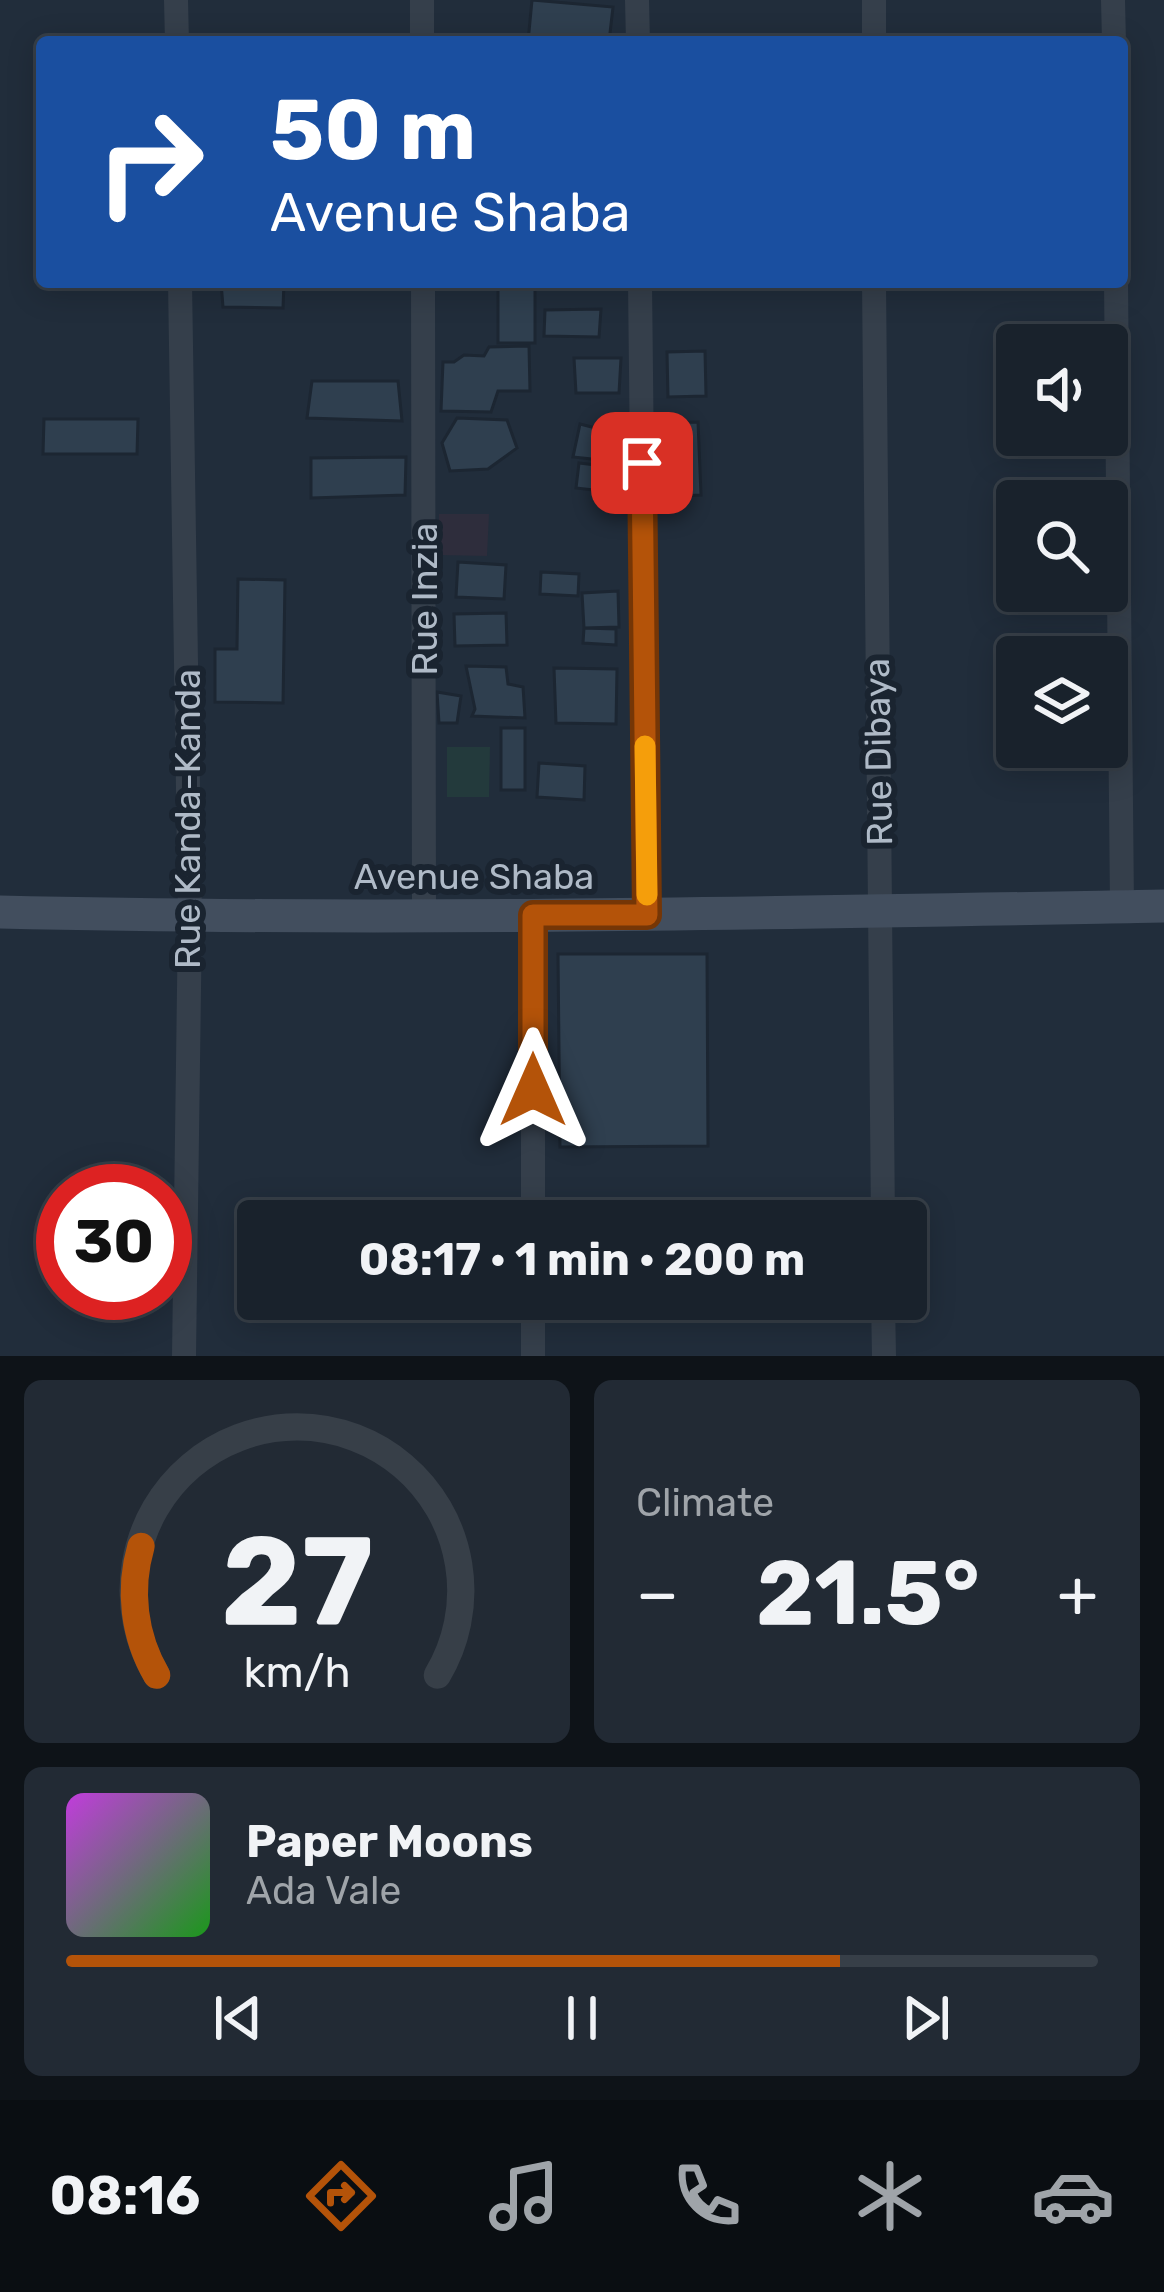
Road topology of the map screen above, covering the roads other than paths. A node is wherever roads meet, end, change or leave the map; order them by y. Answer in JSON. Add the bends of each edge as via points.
{"nodes":[{"id":1,"x":176,"y":0,"type":"edge"},
{"id":2,"x":422,"y":0,"type":"edge"},
{"id":3,"x":637,"y":0,"type":"edge"},
{"id":4,"x":874,"y":0,"type":"edge"},
{"id":5,"x":1114,"y":0,"type":"edge"},
{"id":6,"x":177,"y":36,"type":"edge"},
{"id":7,"x":422,"y":36,"type":"edge"},
{"id":8,"x":638,"y":36,"type":"edge"},
{"id":9,"x":874,"y":36,"type":"edge"},
{"id":10,"x":1114,"y":36,"type":"edge"},
{"id":11,"x":180,"y":288,"type":"edge"},
{"id":12,"x":423,"y":288,"type":"edge"},
{"id":13,"x":640,"y":288,"type":"edge"},
{"id":14,"x":874,"y":288,"type":"edge"},
{"id":15,"x":1116,"y":288,"type":"edge"},
{"id":16,"x":1164,"y":906,"type":"edge"},
{"id":17,"x":1122,"y":907,"type":"junction"},
{"id":18,"x":0,"y":912,"type":"edge"},
{"id":19,"x":880,"y":912,"type":"junction"},
{"id":20,"x":424,"y":915,"type":"junction"},
{"id":21,"x":533,"y":915,"type":"junction"},
{"id":22,"x":647,"y":915,"type":"junction"},
{"id":23,"x":190,"y":916,"type":"junction"},
{"id":24,"x":533,"y":1200,"type":"edge"},
{"id":25,"x":883,"y":1200,"type":"edge"},
{"id":26,"x":533,"y":1320,"type":"edge"},
{"id":27,"x":883,"y":1320,"type":"edge"},
{"id":28,"x":184,"y":1356,"type":"edge"},
{"id":29,"x":533,"y":1356,"type":"edge"},
{"id":30,"x":884,"y":1356,"type":"edge"}],
"edges":[{"from":1,"to":6,"type":"street"},
{"from":2,"to":7,"type":"street"},
{"from":3,"to":8,"type":"street"},
{"from":4,"to":9,"type":"street"},
{"from":5,"to":10,"type":"street"},
{"from":11,"to":23,"type":"street","name":"Rue Kanda-Kanda"},
{"from":12,"to":20,"type":"street","name":"Rue Inzia"},
{"from":13,"to":22,"type":"street"},
{"from":14,"to":19,"type":"street","name":"Rue Dibaya"},
{"from":15,"to":17,"type":"street"},
{"from":16,"to":17,"type":"street","name":"Avenue Shaba"},
{"from":17,"to":19,"type":"street","name":"Avenue Shaba"},
{"from":18,"to":23,"type":"street","name":"Avenue Shaba"},
{"from":19,"to":22,"type":"street","name":"Avenue Shaba"},
{"from":19,"to":25,"type":"street","name":"Rue Dibaya"},
{"from":20,"to":21,"type":"street","name":"Avenue Shaba"},
{"from":20,"to":23,"type":"street","name":"Avenue Shaba"},
{"from":21,"to":22,"type":"street","name":"Avenue Shaba"},
{"from":21,"to":24,"type":"street"},
{"from":23,"to":28,"type":"street","name":"Rue Kanda-Kanda"},
{"from":26,"to":29,"type":"street"},
{"from":27,"to":30,"type":"street"}]}
